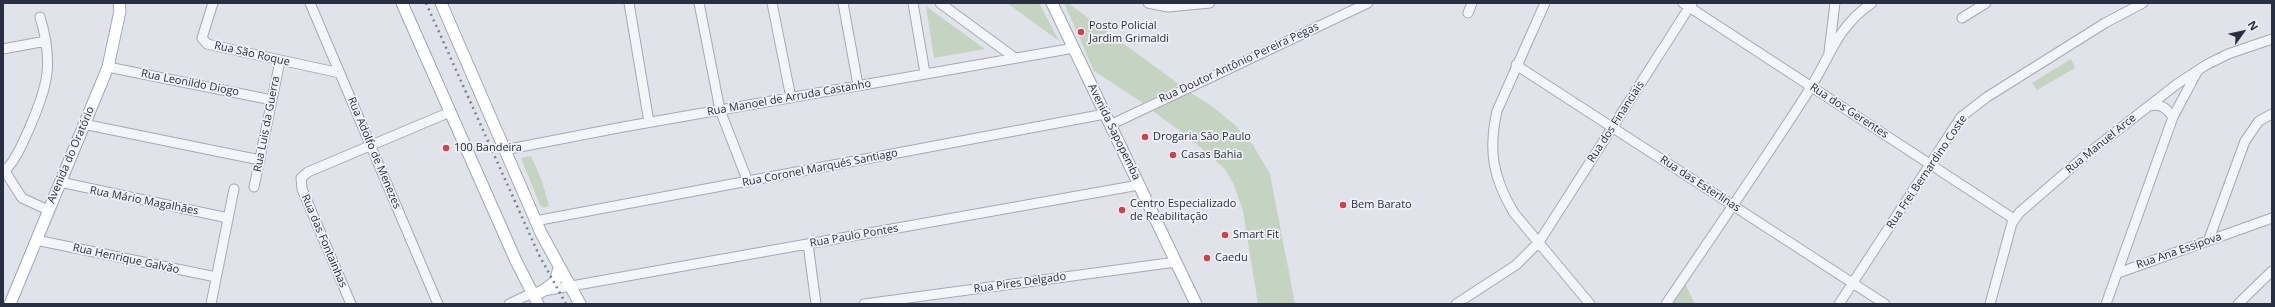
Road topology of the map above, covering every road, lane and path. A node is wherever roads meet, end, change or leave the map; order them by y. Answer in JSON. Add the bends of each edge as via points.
{"nodes":[{"id":1,"x":120,"y":3,"type":"edge"},
{"id":2,"x":213,"y":3,"type":"edge"},
{"id":3,"x":310,"y":3,"type":"edge"},
{"id":4,"x":402,"y":3,"type":"edge"},
{"id":5,"x":441,"y":3,"type":"edge"},
{"id":6,"x":629,"y":3,"type":"edge"},
{"id":7,"x":699,"y":3,"type":"edge"},
{"id":8,"x":772,"y":3,"type":"edge"},
{"id":9,"x":843,"y":3,"type":"edge"},
{"id":10,"x":914,"y":3,"type":"edge"},
{"id":11,"x":940,"y":3,"type":"edge"},
{"id":12,"x":1052,"y":3,"type":"edge"},
{"id":13,"x":1148,"y":3,"type":"edge"},
{"id":14,"x":1207,"y":3,"type":"edge"},
{"id":15,"x":1368,"y":3,"type":"edge"},
{"id":16,"x":1472,"y":3,"type":"edge"},
{"id":17,"x":1545,"y":3,"type":"edge"},
{"id":18,"x":1835,"y":3,"type":"edge"},
{"id":19,"x":1872,"y":3,"type":"edge"},
{"id":20,"x":1986,"y":3,"type":"edge"},
{"id":21,"x":2122,"y":3,"type":"edge"},
{"id":22,"x":2143,"y":3,"type":"edge"},
{"id":23,"x":1688,"y":4,"type":"edge"},
{"id":24,"x":1468,"y":13,"type":"dead end"},
{"id":25,"x":2117,"y":16,"type":"junction"},
{"id":26,"x":40,"y":17,"type":"dead end"},
{"id":27,"x":1962,"y":18,"type":"dead end"},
{"id":28,"x":2272,"y":40,"type":"edge"},
{"id":29,"x":46,"y":41,"type":"junction"},
{"id":30,"x":1074,"y":48,"type":"junction"},
{"id":31,"x":3,"y":49,"type":"edge"},
{"id":32,"x":1828,"y":57,"type":"junction"},
{"id":33,"x":1015,"y":58,"type":"junction"},
{"id":34,"x":280,"y":61,"type":"junction"},
{"id":35,"x":1516,"y":65,"type":"junction"},
{"id":36,"x":108,"y":67,"type":"junction"},
{"id":37,"x":2198,"y":70,"type":"junction"},
{"id":38,"x":340,"y":73,"type":"junction"},
{"id":39,"x":925,"y":73,"type":"junction"},
{"id":40,"x":858,"y":85,"type":"junction"},
{"id":41,"x":1812,"y":86,"type":"junction"},
{"id":42,"x":790,"y":98,"type":"junction"},
{"id":43,"x":272,"y":100,"type":"junction"},
{"id":44,"x":2149,"y":106,"type":"junction"},
{"id":45,"x":720,"y":110,"type":"junction"},
{"id":46,"x":450,"y":112,"type":"junction"},
{"id":47,"x":2272,"y":114,"type":"edge"},
{"id":48,"x":2173,"y":117,"type":"junction"},
{"id":49,"x":1108,"y":120,"type":"junction"},
{"id":50,"x":649,"y":122,"type":"junction"},
{"id":51,"x":83,"y":124,"type":"junction"},
{"id":52,"x":1612,"y":127,"type":"junction"},
{"id":53,"x":371,"y":145,"type":"junction"},
{"id":54,"x":504,"y":150,"type":"junction"},
{"id":55,"x":260,"y":160,"type":"junction"},
{"id":56,"x":1930,"y":164,"type":"junction"},
{"id":57,"x":4,"y":170,"type":"edge"},
{"id":58,"x":60,"y":182,"type":"junction"},
{"id":59,"x":748,"y":182,"type":"junction"},
{"id":60,"x":1139,"y":185,"type":"junction"},
{"id":61,"x":254,"y":187,"type":"dead end"},
{"id":62,"x":234,"y":189,"type":"dead end"},
{"id":63,"x":1733,"y":206,"type":"junction"},
{"id":64,"x":48,"y":210,"type":"junction"},
{"id":65,"x":228,"y":218,"type":"junction"},
{"id":66,"x":2272,"y":218,"type":"edge"},
{"id":67,"x":2014,"y":219,"type":"junction"},
{"id":68,"x":535,"y":221,"type":"junction"},
{"id":69,"x":2209,"y":239,"type":"junction"},
{"id":70,"x":36,"y":240,"type":"junction"},
{"id":71,"x":1540,"y":242,"type":"junction"},
{"id":72,"x":808,"y":244,"type":"junction"},
{"id":73,"x":1176,"y":262,"type":"junction"},
{"id":74,"x":559,"y":268,"type":"junction"},
{"id":75,"x":2272,"y":271,"type":"edge"},
{"id":76,"x":2118,"y":273,"type":"junction"},
{"id":77,"x":216,"y":277,"type":"junction"},
{"id":78,"x":1852,"y":283,"type":"junction"},
{"id":79,"x":569,"y":287,"type":"junction"},
{"id":80,"x":537,"y":292,"type":"junction"},
{"id":81,"x":2242,"y":303,"type":"edge"},
{"id":82,"x":10,"y":304,"type":"edge"},
{"id":83,"x":211,"y":304,"type":"edge"},
{"id":84,"x":350,"y":304,"type":"edge"},
{"id":85,"x":438,"y":304,"type":"edge"},
{"id":86,"x":509,"y":304,"type":"edge"},
{"id":87,"x":538,"y":304,"type":"edge"},
{"id":88,"x":580,"y":304,"type":"edge"},
{"id":89,"x":816,"y":304,"type":"edge"},
{"id":90,"x":864,"y":304,"type":"edge"},
{"id":91,"x":1196,"y":304,"type":"edge"},
{"id":92,"x":1456,"y":304,"type":"edge"},
{"id":93,"x":1589,"y":304,"type":"edge"},
{"id":94,"x":1666,"y":304,"type":"edge"},
{"id":95,"x":1839,"y":304,"type":"edge"},
{"id":96,"x":1885,"y":304,"type":"edge"},
{"id":97,"x":1990,"y":304,"type":"edge"},
{"id":98,"x":2106,"y":304,"type":"edge"}],
"edges":[{"from":1,"to":36,"type":"main road","name":"Avenida do Oratório"},
{"from":2,"to":34,"type":"street","name":"Rua São Roque","via":[[202,38],[204,43]]},
{"from":3,"to":38,"type":"street","name":"Rua Adolfo de Menezes"},
{"from":4,"to":46,"type":"main road"},
{"from":5,"to":54,"type":"main road"},
{"from":6,"to":50,"type":"street"},
{"from":7,"to":45,"type":"street"},
{"from":8,"to":42,"type":"street"},
{"from":9,"to":40,"type":"street"},
{"from":10,"to":39,"type":"street"},
{"from":11,"to":33,"type":"street"},
{"from":12,"to":30,"type":"main road","name":"Avenida Sapopemba"},
{"from":13,"to":14,"type":"street","via":[[1168,8]]},
{"from":15,"to":49,"type":"street","name":"Rua Doutor Antônio Pereira Pegas"},
{"from":16,"to":24,"type":"street"},
{"from":17,"to":35,"type":"street"},
{"from":18,"to":32,"type":"street"},
{"from":19,"to":32,"type":"street","via":[[1846,25]]},
{"from":20,"to":27,"type":"street"},
{"from":21,"to":25,"type":"street"},
{"from":22,"to":25,"type":"street","name":"Rua Frei Bernardino Coste"},
{"from":23,"to":41,"type":"street","name":"Rua dos Gerentes"},
{"from":23,"to":52,"type":"street","name":"Rua dos Financiais"},
{"from":25,"to":56,"type":"street","name":"Rua Frei Bernardino Coste","via":[[1970,109],[1961,117]]},
{"from":26,"to":29,"type":"street"},
{"from":28,"to":37,"type":"street","name":"Rua Manuel Arce","via":[[2228,54]]},
{"from":29,"to":31,"type":"street"},
{"from":29,"to":57,"type":"street","via":[[47,81],[18,154]]},
{"from":30,"to":33,"type":"street","name":"Rua Manoel de Arruda Castanho"},
{"from":30,"to":49,"type":"main road","name":"Avenida Sapopemba"},
{"from":32,"to":41,"type":"street"},
{"from":33,"to":39,"type":"street","name":"Rua Manoel de Arruda Castanho"},
{"from":34,"to":38,"type":"street","name":"Rua São Roque"},
{"from":34,"to":43,"type":"street","name":"Rua Luis da Guerra"},
{"from":35,"to":52,"type":"street","name":"Rua das Esterlinas"},
{"from":35,"to":71,"type":"street","via":[[1497,111],[1493,129],[1495,172],[1514,213]]},
{"from":36,"to":43,"type":"street","name":"Rua Leonildo Diogo"},
{"from":36,"to":51,"type":"main road","name":"Avenida do Oratório"},
{"from":37,"to":44,"type":"street","name":"Rua Manuel Arce"},
{"from":37,"to":48,"type":"street"},
{"from":38,"to":53,"type":"street","name":"Rua Adolfo de Menezes"},
{"from":39,"to":40,"type":"street","name":"Rua Manoel de Arruda Castanho"},
{"from":40,"to":42,"type":"street","name":"Rua Manoel de Arruda Castanho"},
{"from":41,"to":56,"type":"street","name":"Rua dos Gerentes"},
{"from":41,"to":63,"type":"street"},
{"from":42,"to":45,"type":"street","name":"Rua Manoel de Arruda Castanho"},
{"from":43,"to":55,"type":"street","name":"Rua Luis da Guerra"},
{"from":44,"to":48,"type":"street","via":[[2155,104],[2164,107]]},
{"from":44,"to":67,"type":"street","name":"Rua Manuel Arce","via":[[2044,190]]},
{"from":45,"to":50,"type":"street","name":"Rua Manoel de Arruda Castanho"},
{"from":45,"to":59,"type":"street"},
{"from":46,"to":53,"type":"street"},
{"from":46,"to":80,"type":"main road","via":[[516,261]]},
{"from":47,"to":69,"type":"street","via":[[2259,121],[2245,141]]},
{"from":48,"to":76,"type":"street"},
{"from":49,"to":59,"type":"street","name":"Rua Coronel Marqués Santiago"},
{"from":49,"to":60,"type":"main road","name":"Avenida Sapopemba"},
{"from":50,"to":54,"type":"street","name":"Rua Manoel de Arruda Castanho"},
{"from":51,"to":55,"type":"street"},
{"from":51,"to":58,"type":"main road","name":"Avenida do Oratório"},
{"from":52,"to":63,"type":"street","name":"Rua das Esterlinas"},
{"from":52,"to":71,"type":"street","name":"Rua dos Financiais"},
{"from":53,"to":84,"type":"street","name":"Rua das Fontainhas","via":[[308,172],[301,178],[302,189]]},
{"from":53,"to":85,"type":"street","name":"Rua Adolfo de Menezes"},
{"from":54,"to":68,"type":"main road"},
{"from":55,"to":61,"type":"street","name":"Rua Luis da Guerra"},
{"from":56,"to":67,"type":"street","name":"Rua dos Gerentes"},
{"from":56,"to":78,"type":"street","name":"Rua Frei Bernardino Coste"},
{"from":57,"to":64,"type":"street","via":[[22,198]]},
{"from":58,"to":64,"type":"main road","name":"Avenida do Oratório"},
{"from":58,"to":65,"type":"street","name":"Rua Mário Magalhães"},
{"from":59,"to":68,"type":"street","name":"Rua Coronel Marqués Santiago"},
{"from":60,"to":72,"type":"street","name":"Rua Paulo Pontes"},
{"from":60,"to":73,"type":"main road","name":"Avenida Sapopemba"},
{"from":62,"to":65,"type":"street"},
{"from":63,"to":78,"type":"street","name":"Rua das Esterlinas"},
{"from":63,"to":94,"type":"street"},
{"from":64,"to":70,"type":"main road","name":"Avenida do Oratório"},
{"from":65,"to":77,"type":"street"},
{"from":66,"to":69,"type":"street","name":"Rua Ana Essipova"},
{"from":67,"to":97,"type":"street"},
{"from":68,"to":74,"type":"main road"},
{"from":69,"to":76,"type":"street","name":"Rua Ana Essipova"},
{"from":70,"to":77,"type":"street","name":"Rua Henrique Galvão"},
{"from":70,"to":82,"type":"main road","name":"Avenida do Oratório"},
{"from":71,"to":92,"type":"street","name":"Rua dos Financiais","via":[[1516,265]]},
{"from":71,"to":93,"type":"street"},
{"from":72,"to":79,"type":"street","name":"Rua Paulo Pontes"},
{"from":72,"to":89,"type":"street"},
{"from":73,"to":90,"type":"street","name":"Rua Pires Delgado"},
{"from":73,"to":91,"type":"main road","name":"Avenida Sapopemba"},
{"from":74,"to":79,"type":"main road"},
{"from":74,"to":80,"type":"main road","via":[[555,282]]},
{"from":75,"to":81,"type":"street"},
{"from":76,"to":98,"type":"street"},
{"from":77,"to":83,"type":"street"},
{"from":78,"to":95,"type":"street","name":"Rua Frei Bernardino Coste"},
{"from":78,"to":96,"type":"street","name":"Rua das Esterlinas"},
{"from":79,"to":80,"type":"street","name":"Rua Paulo Pontes"},
{"from":79,"to":88,"type":"main road"},
{"from":80,"to":86,"type":"street","name":"Rua Paulo Pontes"},
{"from":80,"to":87,"type":"main road"}]}
